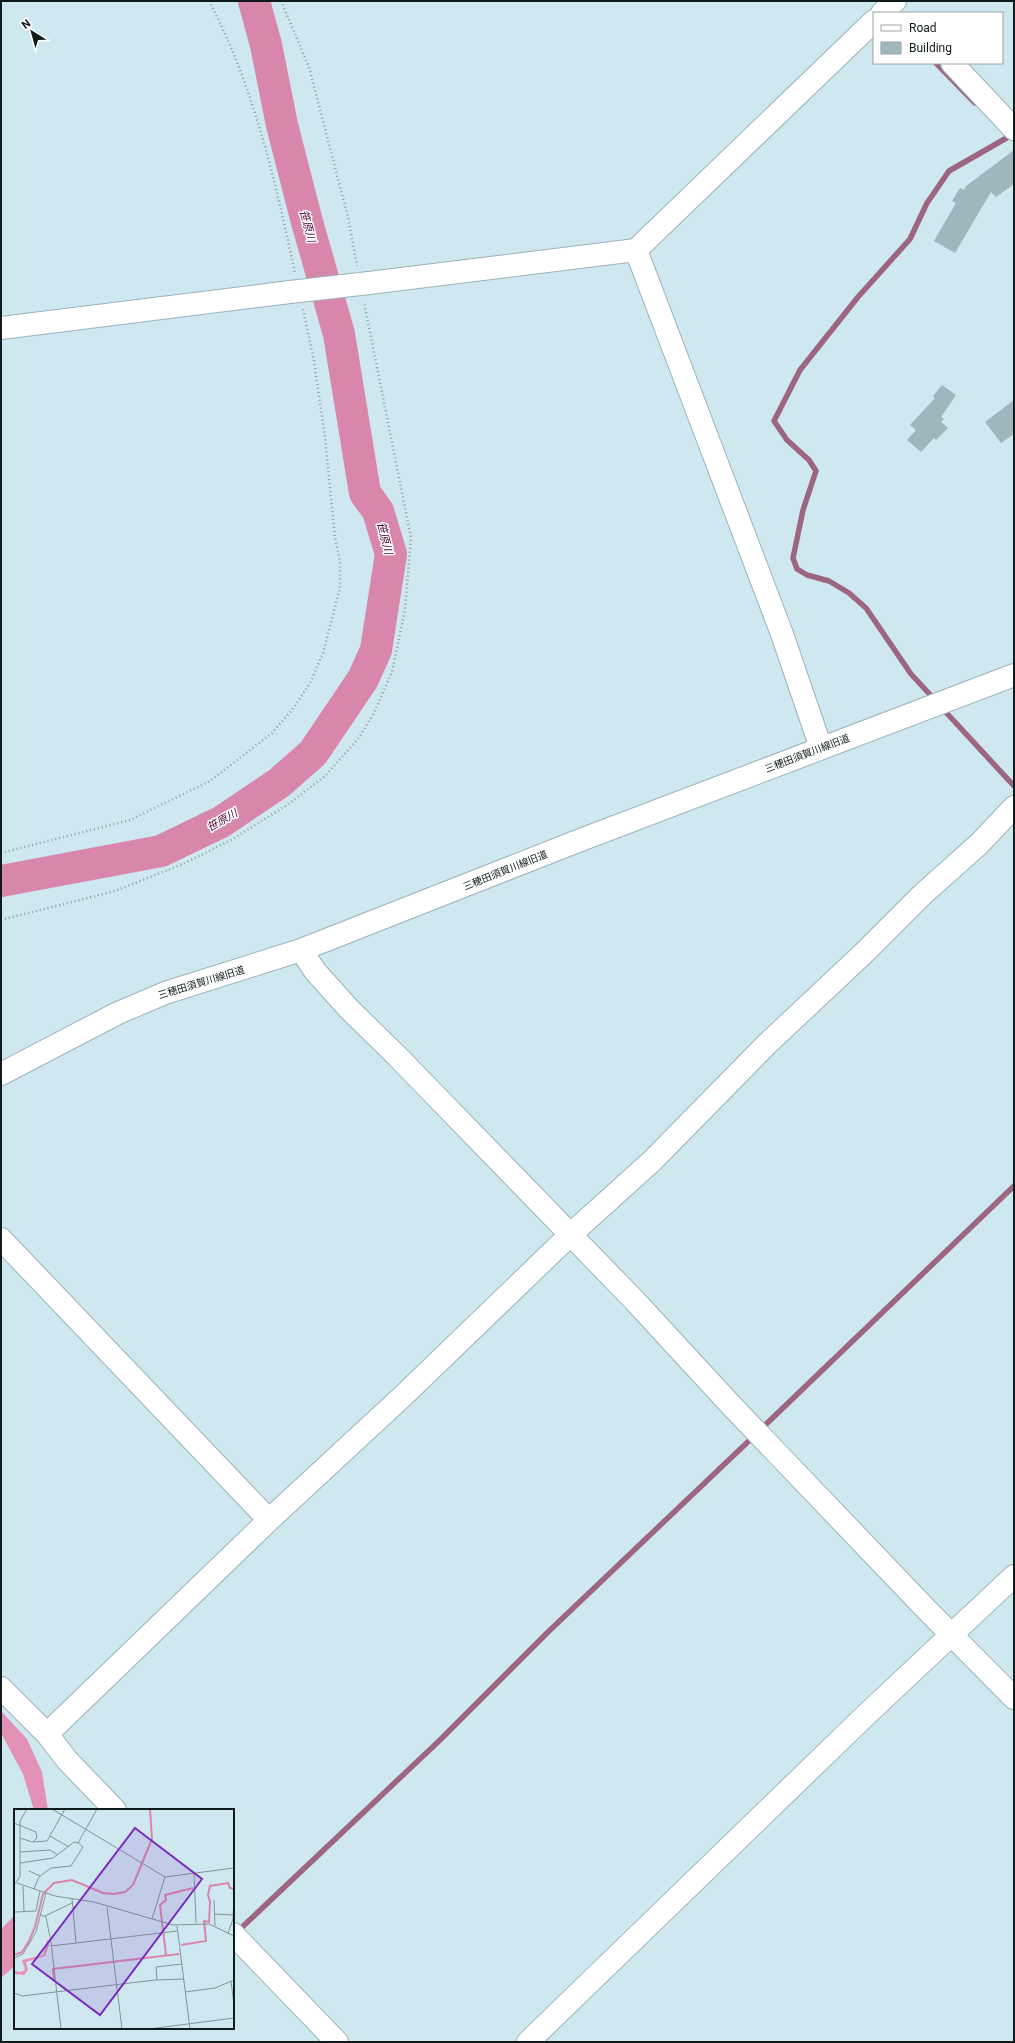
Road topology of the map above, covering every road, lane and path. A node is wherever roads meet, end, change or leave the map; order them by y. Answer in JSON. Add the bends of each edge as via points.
{"nodes":[{"id":1,"x":209,"y":1,"type":"edge"},
{"id":2,"x":281,"y":1,"type":"edge"},
{"id":3,"x":873,"y":22,"type":"edge"},
{"id":4,"x":953,"y":64,"type":"edge"},
{"id":5,"x":1014,"y":129,"type":"edge"},
{"id":6,"x":636,"y":250,"type":"junction"},
{"id":7,"x":363,"y":283,"type":"junction"},
{"id":8,"x":296,"y":291,"type":"junction"},
{"id":9,"x":1,"y":328,"type":"edge"},
{"id":10,"x":1014,"y":675,"type":"edge"},
{"id":11,"x":821,"y":748,"type":"junction"},
{"id":12,"x":1014,"y":807,"type":"edge"},
{"id":13,"x":1,"y":853,"type":"edge"},
{"id":14,"x":1,"y":920,"type":"edge"},
{"id":15,"x":301,"y":950,"type":"junction"},
{"id":16,"x":1,"y":1074,"type":"edge"},
{"id":17,"x":570,"y":1235,"type":"junction"},
{"id":18,"x":1,"y":1239,"type":"edge"},
{"id":19,"x":269,"y":1520,"type":"junction"},
{"id":20,"x":1014,"y":1576,"type":"edge"},
{"id":21,"x":953,"y":1635,"type":"junction"},
{"id":22,"x":1,"y":1688,"type":"edge"},
{"id":23,"x":1014,"y":1698,"type":"edge"},
{"id":24,"x":47,"y":1734,"type":"junction"},
{"id":25,"x":114,"y":1809,"type":"edge"},
{"id":26,"x":234,"y":1935,"type":"edge"},
{"id":27,"x":337,"y":2042,"type":"edge"},
{"id":28,"x":528,"y":2042,"type":"edge"}],
"edges":[{"from":1,"to":8,"type":"path","via":[[237,59],[258,121],[282,209]]},
{"from":2,"to":7,"type":"path","via":[[309,67]]},
{"from":3,"to":6,"type":"street"},
{"from":4,"to":5,"type":"street"},
{"from":6,"to":7,"type":"street"},
{"from":6,"to":11,"type":"street","via":[[782,634]]},
{"from":7,"to":8,"type":"street","bridge":true},
{"from":7,"to":14,"type":"path","via":[[411,538],[405,610],[392,672],[373,715],[358,739],[325,776],[287,805],[233,839],[183,864],[115,891]]},
{"from":8,"to":9,"type":"street"},
{"from":8,"to":13,"type":"path","via":[[314,360],[340,562],[340,588],[323,652],[310,683],[293,709],[272,733],[210,781],[130,820]]},
{"from":10,"to":11,"type":"street","name":"三穂田須賀川線旧道"},
{"from":11,"to":15,"type":"street","name":"三穂田須賀川線旧道"},
{"from":12,"to":17,"type":"street","via":[[979,844],[923,894],[767,1044],[652,1161]]},
{"from":15,"to":16,"type":"street","name":"三穂田須賀川線旧道","via":[[142,1002]]},
{"from":15,"to":17,"type":"street","via":[[315,971],[349,1009]]},
{"from":17,"to":19,"type":"street","via":[[404,1395]]},
{"from":17,"to":21,"type":"street","via":[[635,1301],[750,1426]]},
{"from":18,"to":19,"type":"street"},
{"from":19,"to":24,"type":"street"},
{"from":20,"to":21,"type":"street"},
{"from":21,"to":23,"type":"street"},
{"from":21,"to":28,"type":"street","via":[[867,1714]]},
{"from":22,"to":24,"type":"street"},
{"from":24,"to":25,"type":"street","via":[[67,1760]]},
{"from":26,"to":27,"type":"street"}]}
